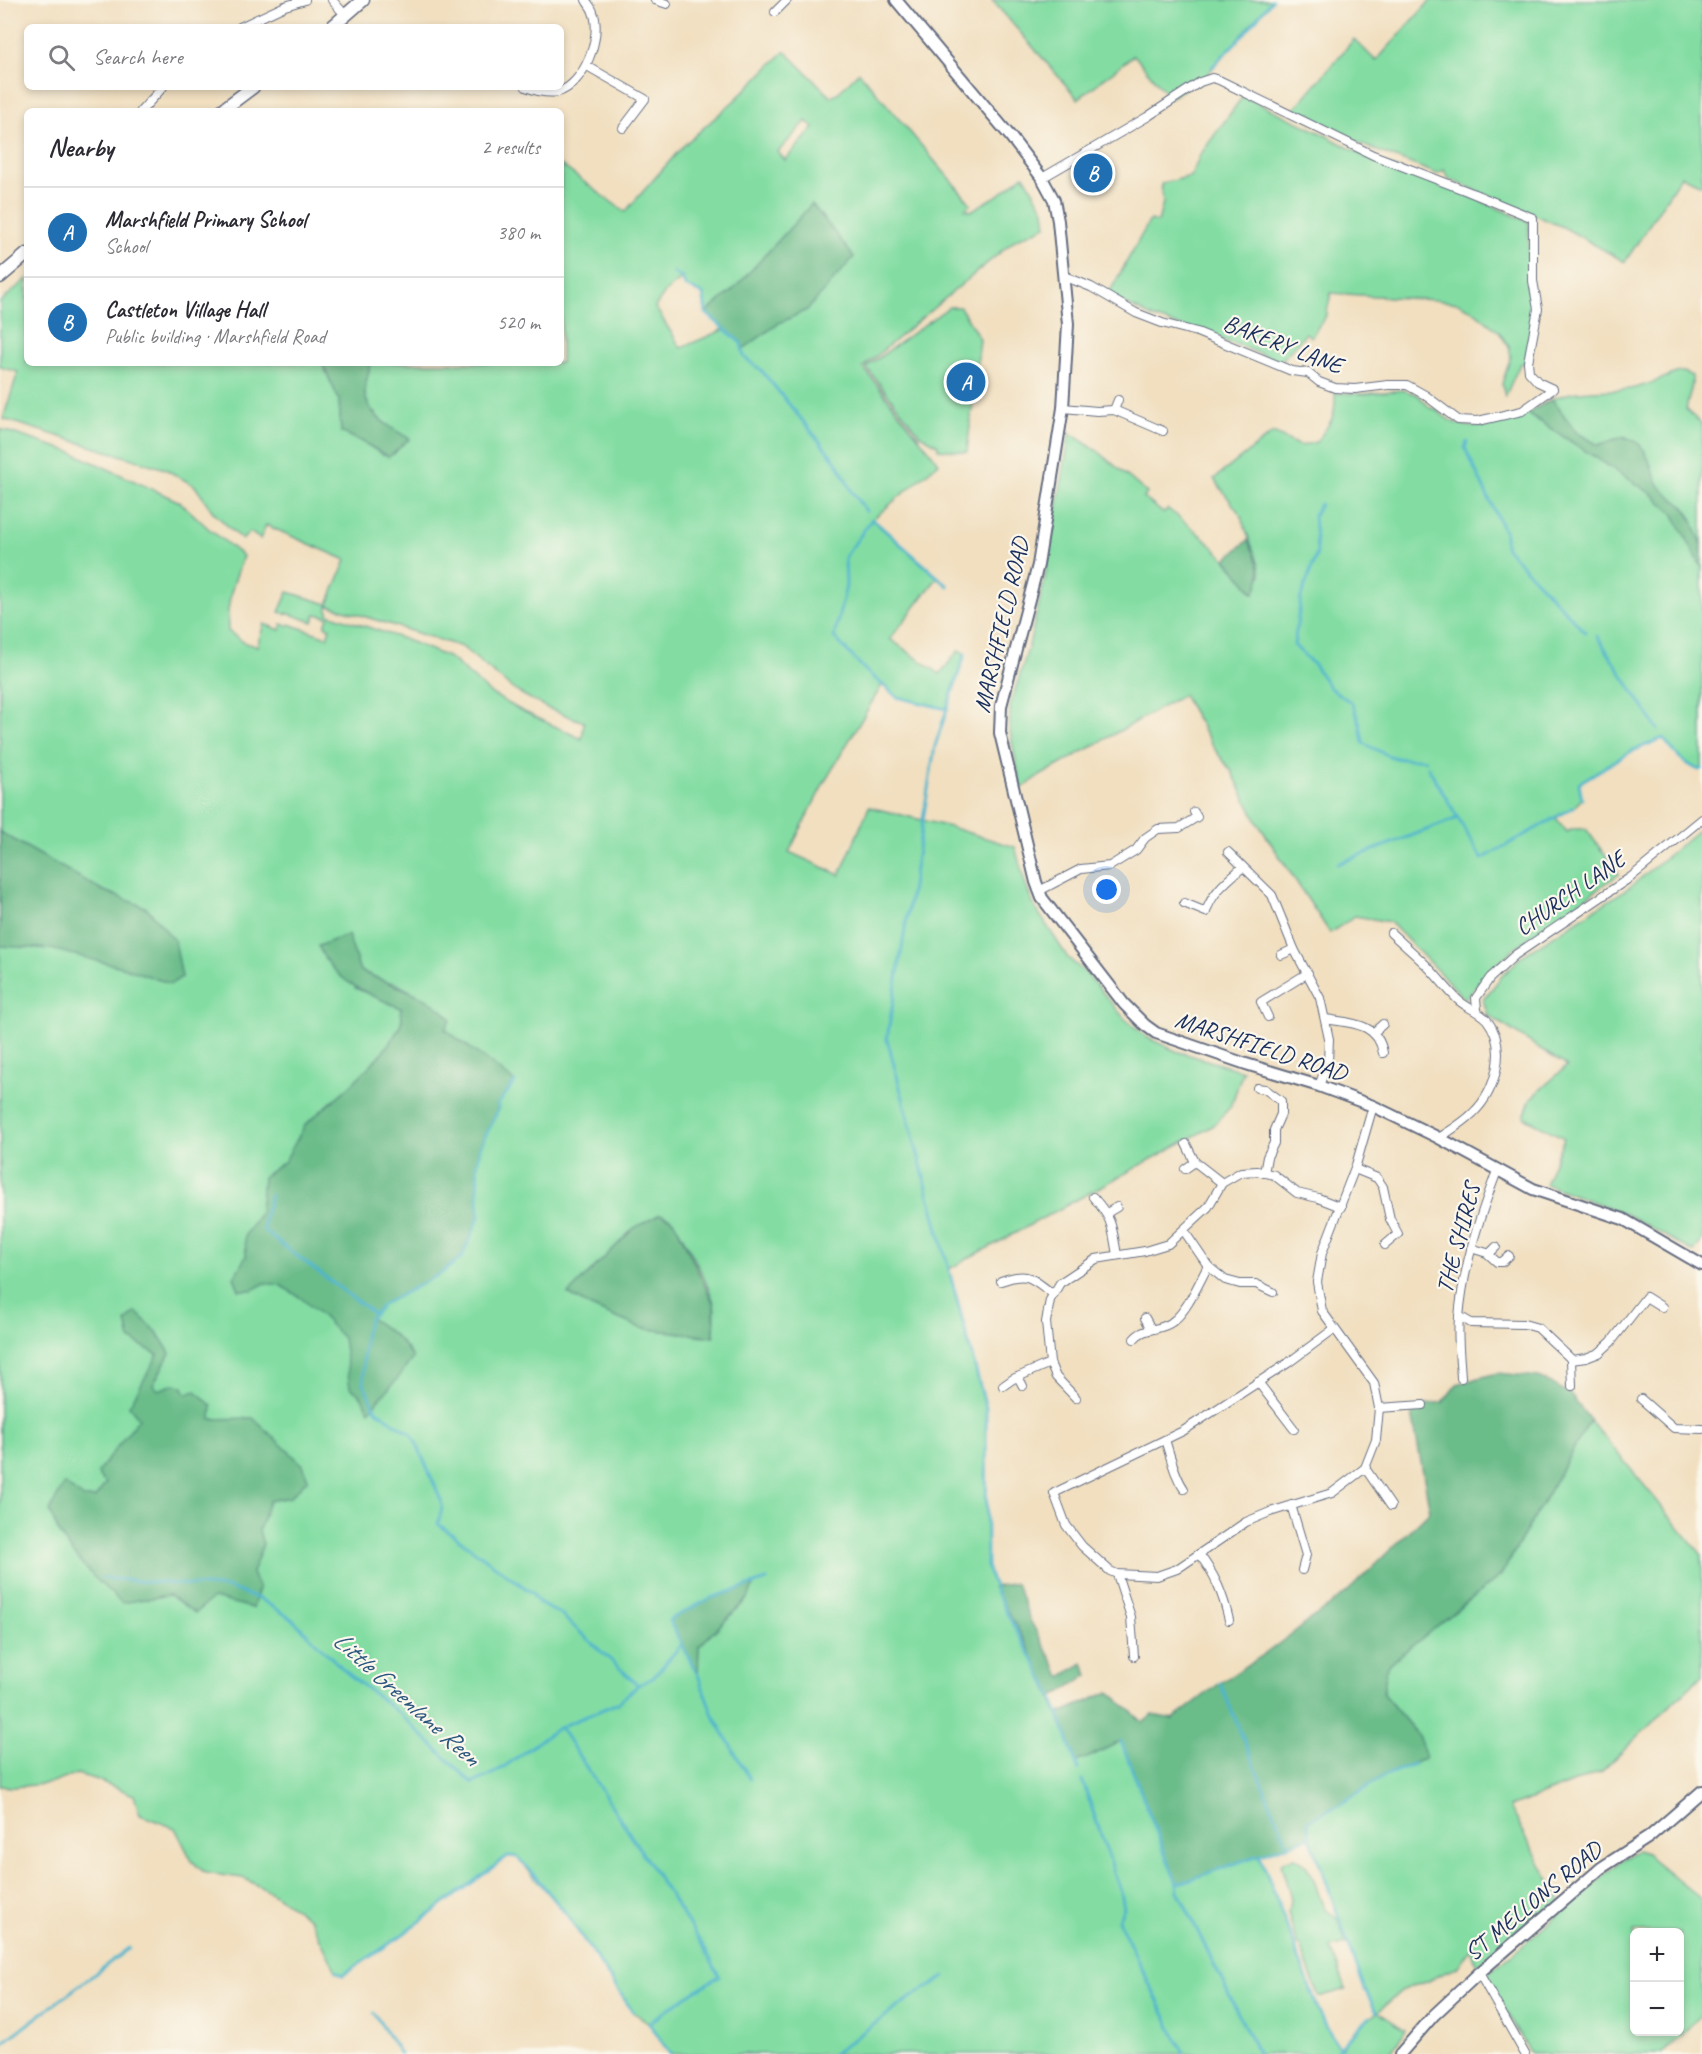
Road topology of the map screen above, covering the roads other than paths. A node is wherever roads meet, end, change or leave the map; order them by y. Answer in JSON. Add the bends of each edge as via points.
{"nodes":[{"id":1,"x":305,"y":0,"type":"edge"},
{"id":2,"x":332,"y":0,"type":"edge"},
{"id":3,"x":363,"y":0,"type":"edge"},
{"id":4,"x":586,"y":0,"type":"edge"},
{"id":5,"x":654,"y":0,"type":"edge"},
{"id":6,"x":787,"y":0,"type":"edge"},
{"id":7,"x":896,"y":0,"type":"edge"},
{"id":8,"x":667,"y":4,"type":"dead end"},
{"id":9,"x":775,"y":12,"type":"dead end"},
{"id":10,"x":346,"y":16,"type":"junction"},
{"id":11,"x":246,"y":24,"type":"edge"},
{"id":12,"x":336,"y":24,"type":"edge"},
{"id":13,"x":586,"y":66,"type":"junction"},
{"id":14,"x":564,"y":88,"type":"edge"},
{"id":15,"x":160,"y":90,"type":"edge"},
{"id":16,"x":249,"y":90,"type":"edge"},
{"id":17,"x":533,"y":90,"type":"edge"},
{"id":18,"x":562,"y":90,"type":"edge"},
{"id":19,"x":144,"y":108,"type":"edge"},
{"id":20,"x":225,"y":108,"type":"edge"},
{"id":21,"x":623,"y":128,"type":"dead end"},
{"id":22,"x":1042,"y":178,"type":"junction"},
{"id":23,"x":24,"y":257,"type":"edge"},
{"id":24,"x":1064,"y":276,"type":"junction"},
{"id":25,"x":0,"y":277,"type":"edge"},
{"id":26,"x":1118,"y":400,"type":"dead end"},
{"id":27,"x":1063,"y":408,"type":"junction"},
{"id":28,"x":1114,"y":410,"type":"junction"},
{"id":29,"x":1163,"y":431,"type":"dead end"},
{"id":30,"x":1194,"y":812,"type":"dead end"},
{"id":31,"x":1702,"y":819,"type":"edge"},
{"id":32,"x":1228,"y":852,"type":"dead end"},
{"id":33,"x":1243,"y":867,"type":"junction"},
{"id":34,"x":1039,"y":891,"type":"junction"},
{"id":35,"x":1184,"y":903,"type":"dead end"},
{"id":36,"x":1392,"y":933,"type":"dead end"},
{"id":37,"x":1294,"y":949,"type":"junction"},
{"id":38,"x":1281,"y":955,"type":"dead end"},
{"id":39,"x":1308,"y":973,"type":"junction"},
{"id":40,"x":1476,"y":1010,"type":"junction"},
{"id":41,"x":1268,"y":1017,"type":"dead end"},
{"id":42,"x":1325,"y":1019,"type":"junction"},
{"id":43,"x":1383,"y":1024,"type":"dead end"},
{"id":44,"x":1373,"y":1033,"type":"junction"},
{"id":45,"x":1383,"y":1053,"type":"dead end"},
{"id":46,"x":1319,"y":1086,"type":"junction"},
{"id":47,"x":1257,"y":1088,"type":"dead end"},
{"id":48,"x":1373,"y":1106,"type":"junction"},
{"id":49,"x":1439,"y":1137,"type":"junction"},
{"id":50,"x":1186,"y":1144,"type":"dead end"},
{"id":51,"x":1195,"y":1162,"type":"junction"},
{"id":52,"x":1185,"y":1169,"type":"dead end"},
{"id":53,"x":1355,"y":1169,"type":"junction"},
{"id":54,"x":1497,"y":1171,"type":"junction"},
{"id":55,"x":1264,"y":1173,"type":"junction"},
{"id":56,"x":1222,"y":1183,"type":"junction"},
{"id":57,"x":1093,"y":1197,"type":"dead end"},
{"id":58,"x":1117,"y":1207,"type":"dead end"},
{"id":59,"x":1341,"y":1207,"type":"junction"},
{"id":60,"x":1107,"y":1212,"type":"junction"},
{"id":61,"x":1184,"y":1231,"type":"junction"},
{"id":62,"x":1385,"y":1245,"type":"dead end"},
{"id":63,"x":1496,"y":1247,"type":"dead end"},
{"id":64,"x":1471,"y":1248,"type":"junction"},
{"id":65,"x":1489,"y":1254,"type":"junction"},
{"id":66,"x":1117,"y":1255,"type":"junction"},
{"id":67,"x":1509,"y":1256,"type":"dead end"},
{"id":68,"x":1702,"y":1265,"type":"edge"},
{"id":69,"x":1208,"y":1266,"type":"junction"},
{"id":70,"x":1001,"y":1281,"type":"dead end"},
{"id":71,"x":1273,"y":1292,"type":"dead end"},
{"id":72,"x":1053,"y":1294,"type":"junction"},
{"id":73,"x":1662,"y":1307,"type":"dead end"},
{"id":74,"x":1459,"y":1316,"type":"junction"},
{"id":75,"x":1145,"y":1318,"type":"dead end"},
{"id":76,"x":1150,"y":1329,"type":"junction"},
{"id":77,"x":1334,"y":1329,"type":"junction"},
{"id":78,"x":1134,"y":1339,"type":"dead end"},
{"id":79,"x":1571,"y":1360,"type":"junction"},
{"id":80,"x":1050,"y":1363,"type":"junction"},
{"id":81,"x":1018,"y":1377,"type":"junction"},
{"id":82,"x":1461,"y":1378,"type":"dead end"},
{"id":83,"x":1258,"y":1382,"type":"junction"},
{"id":84,"x":1003,"y":1386,"type":"dead end"},
{"id":85,"x":1023,"y":1386,"type":"dead end"},
{"id":86,"x":1572,"y":1386,"type":"dead end"},
{"id":87,"x":1076,"y":1398,"type":"dead end"},
{"id":88,"x":1641,"y":1398,"type":"dead end"},
{"id":89,"x":1423,"y":1405,"type":"dead end"},
{"id":90,"x":1379,"y":1408,"type":"junction"},
{"id":91,"x":1294,"y":1429,"type":"dead end"},
{"id":92,"x":1702,"y":1430,"type":"edge"},
{"id":93,"x":1165,"y":1440,"type":"junction"},
{"id":94,"x":1365,"y":1468,"type":"junction"},
{"id":95,"x":1184,"y":1490,"type":"dead end"},
{"id":96,"x":1291,"y":1505,"type":"junction"},
{"id":97,"x":1391,"y":1506,"type":"dead end"},
{"id":98,"x":1199,"y":1554,"type":"junction"},
{"id":99,"x":1302,"y":1570,"type":"dead end"},
{"id":100,"x":1118,"y":1574,"type":"junction"},
{"id":101,"x":1229,"y":1620,"type":"dead end"},
{"id":102,"x":1134,"y":1656,"type":"dead end"},
{"id":103,"x":1702,"y":1791,"type":"edge"},
{"id":104,"x":1479,"y":1973,"type":"junction"},
{"id":105,"x":1400,"y":2054,"type":"edge"},
{"id":106,"x":1525,"y":2054,"type":"edge"}],
"edges":[{"from":1,"to":11,"type":"street"},
{"from":2,"to":10,"type":"street"},
{"from":3,"to":10,"type":"main road"},
{"from":4,"to":13,"type":"street","via":[[594,13],[595,33]]},
{"from":5,"to":8,"type":"street"},
{"from":6,"to":9,"type":"street"},
{"from":7,"to":22,"type":"street","name":"MARSHFIELD ROAD"},
{"from":10,"to":12,"type":"main road"},
{"from":13,"to":14,"type":"street"},
{"from":13,"to":21,"type":"street","via":[[645,99]]},
{"from":15,"to":19,"type":"street"},
{"from":16,"to":20,"type":"main road"},
{"from":17,"to":18,"type":"street"},
{"from":22,"to":24,"type":"street","name":"MARSHFIELD ROAD","via":[[1054,200]]},
{"from":22,"to":24,"type":"street","name":"BAKERY LANE","via":[[1200,82],[1220,80],[1373,155],[1533,218],[1533,280],[1538,309],[1529,372],[1553,389],[1522,411],[1478,421],[1458,420],[1407,385],[1335,388],[1308,373],[1136,313]]},
{"from":23,"to":25,"type":"main road"},
{"from":24,"to":27,"type":"street","name":"MARSHFIELD ROAD","via":[[1068,324]]},
{"from":26,"to":28,"type":"street"},
{"from":27,"to":28,"type":"street"},
{"from":27,"to":34,"type":"street","name":"MARSHFIELD ROAD","via":[[1038,565],[1001,706],[1000,723]]},
{"from":28,"to":29,"type":"street"},
{"from":30,"to":34,"type":"street","via":[[1197,817],[1179,828],[1158,829],[1136,850],[1110,866],[1081,869]]},
{"from":31,"to":40,"type":"street","name":"CHURCH LANE","via":[[1630,877],[1515,955],[1490,978],[1476,998]]},
{"from":32,"to":33,"type":"street"},
{"from":33,"to":35,"type":"street","via":[[1217,891],[1206,912]]},
{"from":33,"to":37,"type":"street","via":[[1272,895]]},
{"from":34,"to":46,"type":"street","name":"MARSHFIELD ROAD","via":[[1124,1004],[1150,1029],[1172,1040]]},
{"from":36,"to":40,"type":"street","via":[[1459,1002]]},
{"from":37,"to":38,"type":"street"},
{"from":37,"to":39,"type":"street"},
{"from":39,"to":41,"type":"street","via":[[1261,1002]]},
{"from":39,"to":42,"type":"street"},
{"from":40,"to":49,"type":"street","via":[[1496,1036],[1499,1056],[1494,1078],[1475,1112]]},
{"from":42,"to":44,"type":"street","via":[[1357,1024]]},
{"from":42,"to":46,"type":"street","via":[[1328,1062]]},
{"from":43,"to":44,"type":"street"},
{"from":44,"to":45,"type":"street","via":[[1381,1042]]},
{"from":46,"to":48,"type":"street","name":"MARSHFIELD ROAD"},
{"from":47,"to":55,"type":"street","via":[[1281,1101]]},
{"from":48,"to":49,"type":"street","name":"MARSHFIELD ROAD"},
{"from":48,"to":53,"type":"street"},
{"from":49,"to":54,"type":"street","name":"MARSHFIELD ROAD"},
{"from":50,"to":51,"type":"street"},
{"from":51,"to":52,"type":"street"},
{"from":51,"to":56,"type":"street"},
{"from":53,"to":59,"type":"street"},
{"from":53,"to":62,"type":"street","via":[[1377,1178],[1383,1187],[1390,1219],[1398,1234]]},
{"from":54,"to":64,"type":"street","name":"THE SHIRES"},
{"from":54,"to":68,"type":"street","name":"MARSHFIELD ROAD","via":[[1533,1189],[1623,1219]]},
{"from":55,"to":56,"type":"street","via":[[1240,1172]]},
{"from":55,"to":59,"type":"street","via":[[1274,1175],[1297,1193]]},
{"from":56,"to":61,"type":"street","via":[[1208,1208]]},
{"from":57,"to":60,"type":"street"},
{"from":58,"to":60,"type":"street"},
{"from":59,"to":77,"type":"street","via":[[1322,1253],[1317,1282],[1322,1311]]},
{"from":60,"to":66,"type":"street"},
{"from":61,"to":66,"type":"street","via":[[1168,1244]]},
{"from":61,"to":69,"type":"street"},
{"from":63,"to":65,"type":"street"},
{"from":64,"to":65,"type":"street"},
{"from":64,"to":74,"type":"street","name":"THE SHIRES"},
{"from":65,"to":67,"type":"street","via":[[1497,1262]]},
{"from":66,"to":72,"type":"street","via":[[1096,1259],[1060,1283]]},
{"from":69,"to":71,"type":"street","via":[[1225,1280],[1256,1284]]},
{"from":69,"to":76,"type":"street","via":[[1182,1313],[1171,1323]]},
{"from":70,"to":72,"type":"street","via":[[1017,1275],[1030,1278]]},
{"from":72,"to":80,"type":"street","via":[[1046,1322]]},
{"from":73,"to":79,"type":"street","via":[[1646,1297],[1599,1353]]},
{"from":74,"to":79,"type":"street","name":"THE SHIRES","via":[[1472,1323],[1524,1323],[1538,1328]]},
{"from":74,"to":82,"type":"street","name":"THE SHIRES"},
{"from":75,"to":76,"type":"street"},
{"from":76,"to":78,"type":"street"},
{"from":77,"to":83,"type":"street"},
{"from":77,"to":90,"type":"street","via":[[1374,1383]]},
{"from":79,"to":86,"type":"street"},
{"from":80,"to":81,"type":"street"},
{"from":80,"to":87,"type":"street","via":[[1056,1377]]},
{"from":81,"to":84,"type":"street"},
{"from":81,"to":85,"type":"street"},
{"from":83,"to":91,"type":"street"},
{"from":83,"to":93,"type":"street"},
{"from":88,"to":92,"type":"street","via":[[1674,1428]]},
{"from":89,"to":90,"type":"street"},
{"from":90,"to":94,"type":"street","via":[[1376,1440]]},
{"from":93,"to":95,"type":"street","via":[[1176,1479]]},
{"from":93,"to":100,"type":"street","via":[[1054,1492],[1066,1525],[1095,1559]]},
{"from":94,"to":96,"type":"street","via":[[1332,1493]]},
{"from":94,"to":97,"type":"street"},
{"from":96,"to":98,"type":"street","via":[[1246,1522]]},
{"from":96,"to":99,"type":"street","via":[[1306,1555]]},
{"from":98,"to":100,"type":"street","via":[[1177,1569],[1157,1576]]},
{"from":98,"to":101,"type":"street","via":[[1213,1572]]},
{"from":100,"to":102,"type":"street","via":[[1131,1617]]},
{"from":103,"to":104,"type":"street","name":"ST MELLONS ROAD","via":[[1649,1837],[1601,1868]]},
{"from":104,"to":105,"type":"street","name":"ST MELLONS ROAD"},
{"from":104,"to":106,"type":"street"}]}
